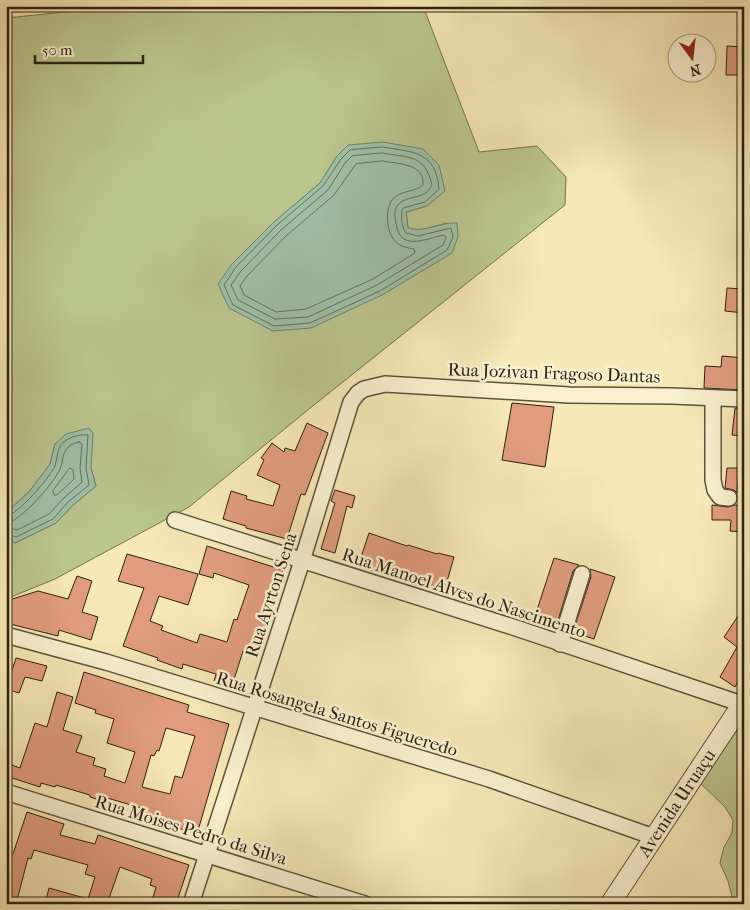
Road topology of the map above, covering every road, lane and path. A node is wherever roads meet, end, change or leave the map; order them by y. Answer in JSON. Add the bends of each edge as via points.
{"nodes":[{"id":1,"x":364,"y":389,"type":"joint"},
{"id":2,"x":713,"y":398,"type":"junction"},
{"id":3,"x":744,"y":399,"type":"edge"},
{"id":4,"x":729,"y":498,"type":"dead end"},
{"id":5,"x":175,"y":520,"type":"dead end"},
{"id":6,"x":302,"y":561,"type":"junction"},
{"id":7,"x":582,"y":574,"type":"dead end"},
{"id":8,"x":6,"y":634,"type":"edge"},
{"id":9,"x":560,"y":644,"type":"junction"},
{"id":10,"x":743,"y":702,"type":"edge"},
{"id":11,"x":253,"y":709,"type":"junction"},
{"id":12,"x":6,"y":792,"type":"edge"},
{"id":13,"x":654,"y":837,"type":"junction"},
{"id":14,"x":206,"y":854,"type":"junction"},
{"id":15,"x":191,"y":904,"type":"edge"},
{"id":16,"x":365,"y":904,"type":"edge"},
{"id":17,"x":610,"y":904,"type":"edge"}],
"edges":[{"from":1,"to":2,"type":"street","name":"Rua Jozivan Fragoso Dantas","via":[[385,384],[569,395]]},
{"from":1,"to":6,"type":"street","name":"Rua Ayrton Sena","via":[[351,402]]},
{"from":2,"to":3,"type":"street","name":"Rua Jozivan Fragoso Dantas"},
{"from":2,"to":4,"type":"street","via":[[713,480],[720,496]]},
{"from":5,"to":6,"type":"street","name":"Rua Manoel Alves do Nascimento"},
{"from":6,"to":9,"type":"street","name":"Rua Manoel Alves do Nascimento"},
{"from":6,"to":11,"type":"street","name":"Rua Ayrton Sena"},
{"from":7,"to":9,"type":"street"},
{"from":8,"to":11,"type":"street","name":"Rua Rosangela Santos Figueredo"},
{"from":9,"to":10,"type":"street","name":"Rua Manoel Alves do Nascimento"},
{"from":10,"to":13,"type":"street","name":"Avenida Uruaçu"},
{"from":11,"to":13,"type":"street","name":"Rua Rosangela Santos Figueredo","via":[[489,779]]},
{"from":11,"to":14,"type":"street","name":"Rua Ayrton Sena"},
{"from":12,"to":14,"type":"street","name":"Rua Moises Pedro da Silva"},
{"from":13,"to":17,"type":"street","name":"Avenida Uruaçu"},
{"from":14,"to":15,"type":"street","name":"Rua Ayrton Sena"},
{"from":14,"to":16,"type":"street","name":"Rua Moises Pedro da Silva"}]}
